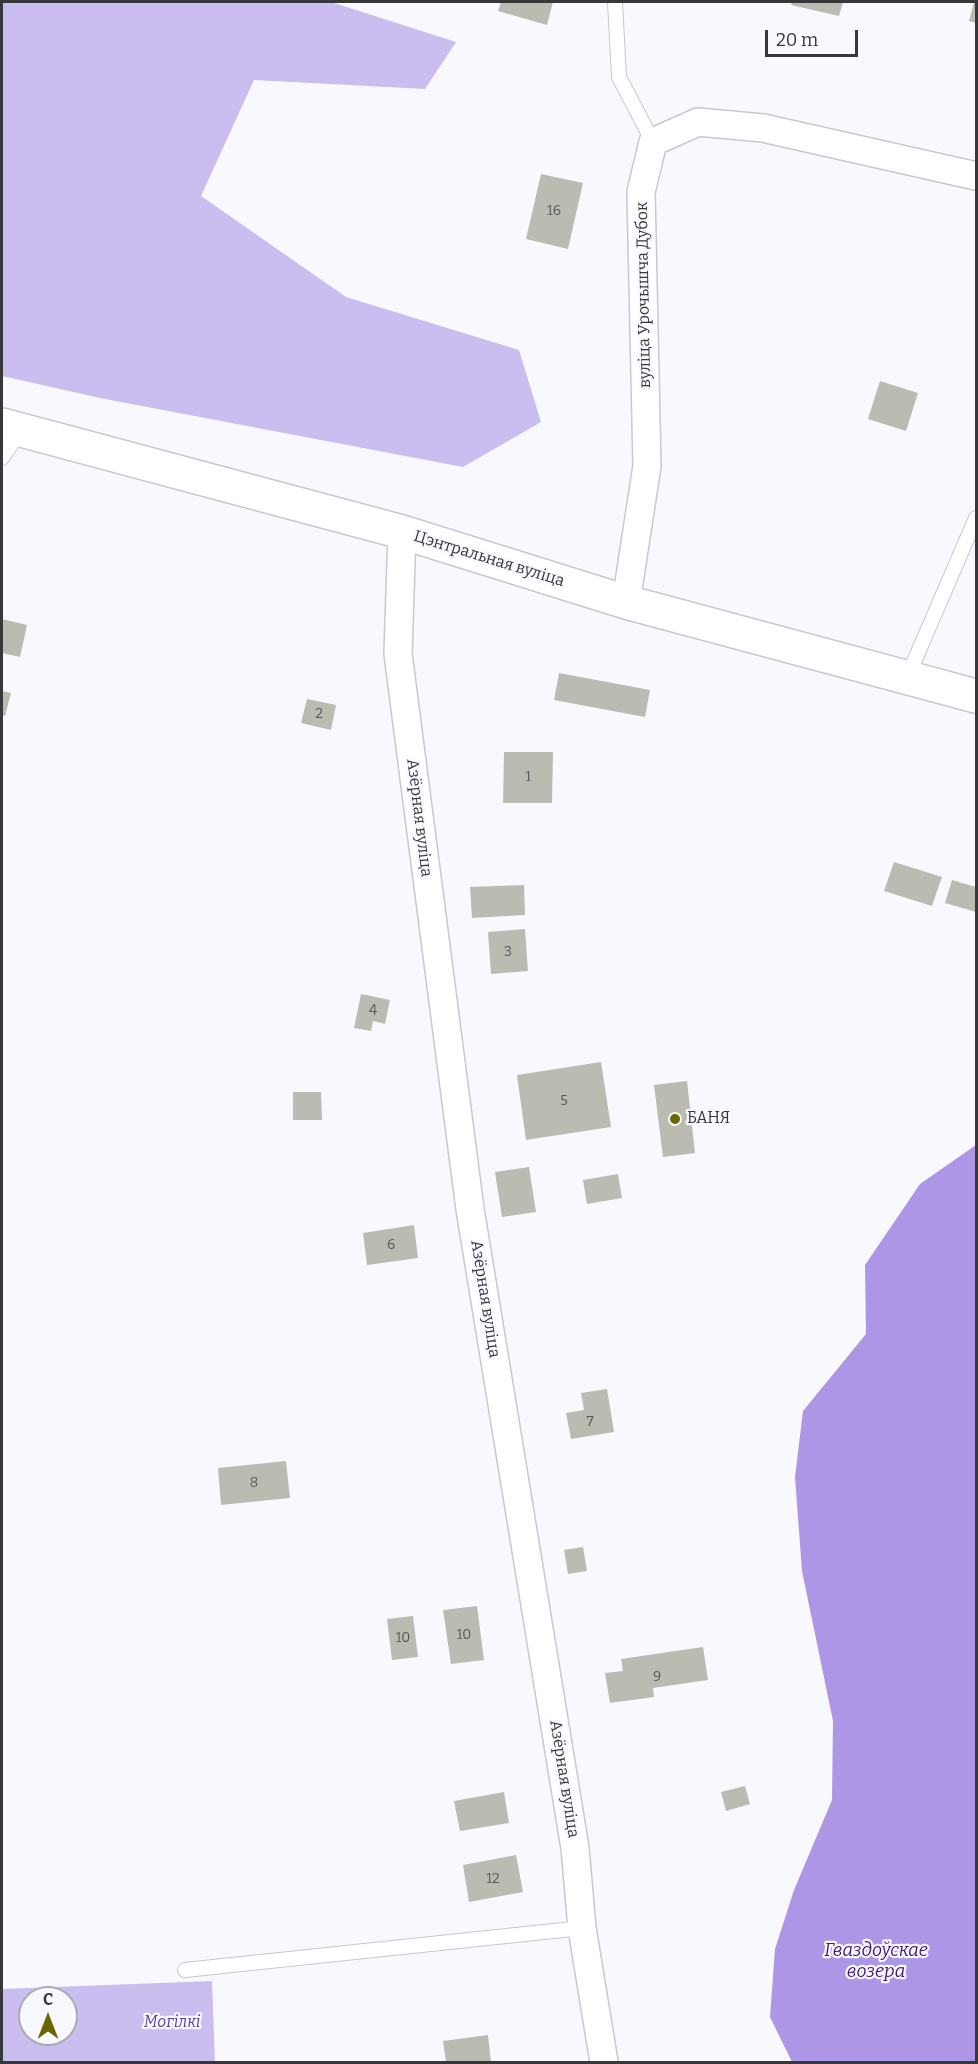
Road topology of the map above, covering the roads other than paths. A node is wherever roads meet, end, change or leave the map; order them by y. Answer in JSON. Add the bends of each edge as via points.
{"nodes":[{"id":1,"x":615,"y":2,"type":"edge"},
{"id":2,"x":653,"y":142,"type":"junction"},
{"id":3,"x":976,"y":176,"type":"edge"},
{"id":4,"x":11,"y":428,"type":"edge"},
{"id":5,"x":2,"y":458,"type":"edge"},
{"id":6,"x":976,"y":518,"type":"edge"},
{"id":7,"x":402,"y":532,"type":"junction"},
{"id":8,"x":626,"y":602,"type":"junction"},
{"id":9,"x":908,"y":678,"type":"junction"},
{"id":10,"x":976,"y":696,"type":"edge"},
{"id":11,"x":582,"y":1929,"type":"junction"},
{"id":12,"x":185,"y":1970,"type":"dead end"},
{"id":13,"x":604,"y":2062,"type":"edge"}],
"edges":[{"from":1,"to":2,"type":"lane","via":[[619,77]]},
{"from":2,"to":3,"type":"street","via":[[698,122],[763,128]]},
{"from":2,"to":8,"type":"street","name":"вуліца Урочышча Дубок","via":[[641,192],[647,466]]},
{"from":4,"to":5,"type":"lane"},
{"from":4,"to":7,"type":"street","name":"Цэнтральная вуліца"},
{"from":6,"to":9,"type":"lane"},
{"from":7,"to":8,"type":"street","name":"Цэнтральная вуліца"},
{"from":7,"to":11,"type":"street","name":"Азёрная вуліца","via":[[398,654],[402,689],[470,1209],[575,1848]]},
{"from":8,"to":9,"type":"street","name":"Цэнтральная вуліца"},
{"from":9,"to":10,"type":"street","name":"Цэнтральная вуліца"},
{"from":11,"to":12,"type":"lane"},
{"from":11,"to":13,"type":"street","name":"Азёрная вуліца"}]}
